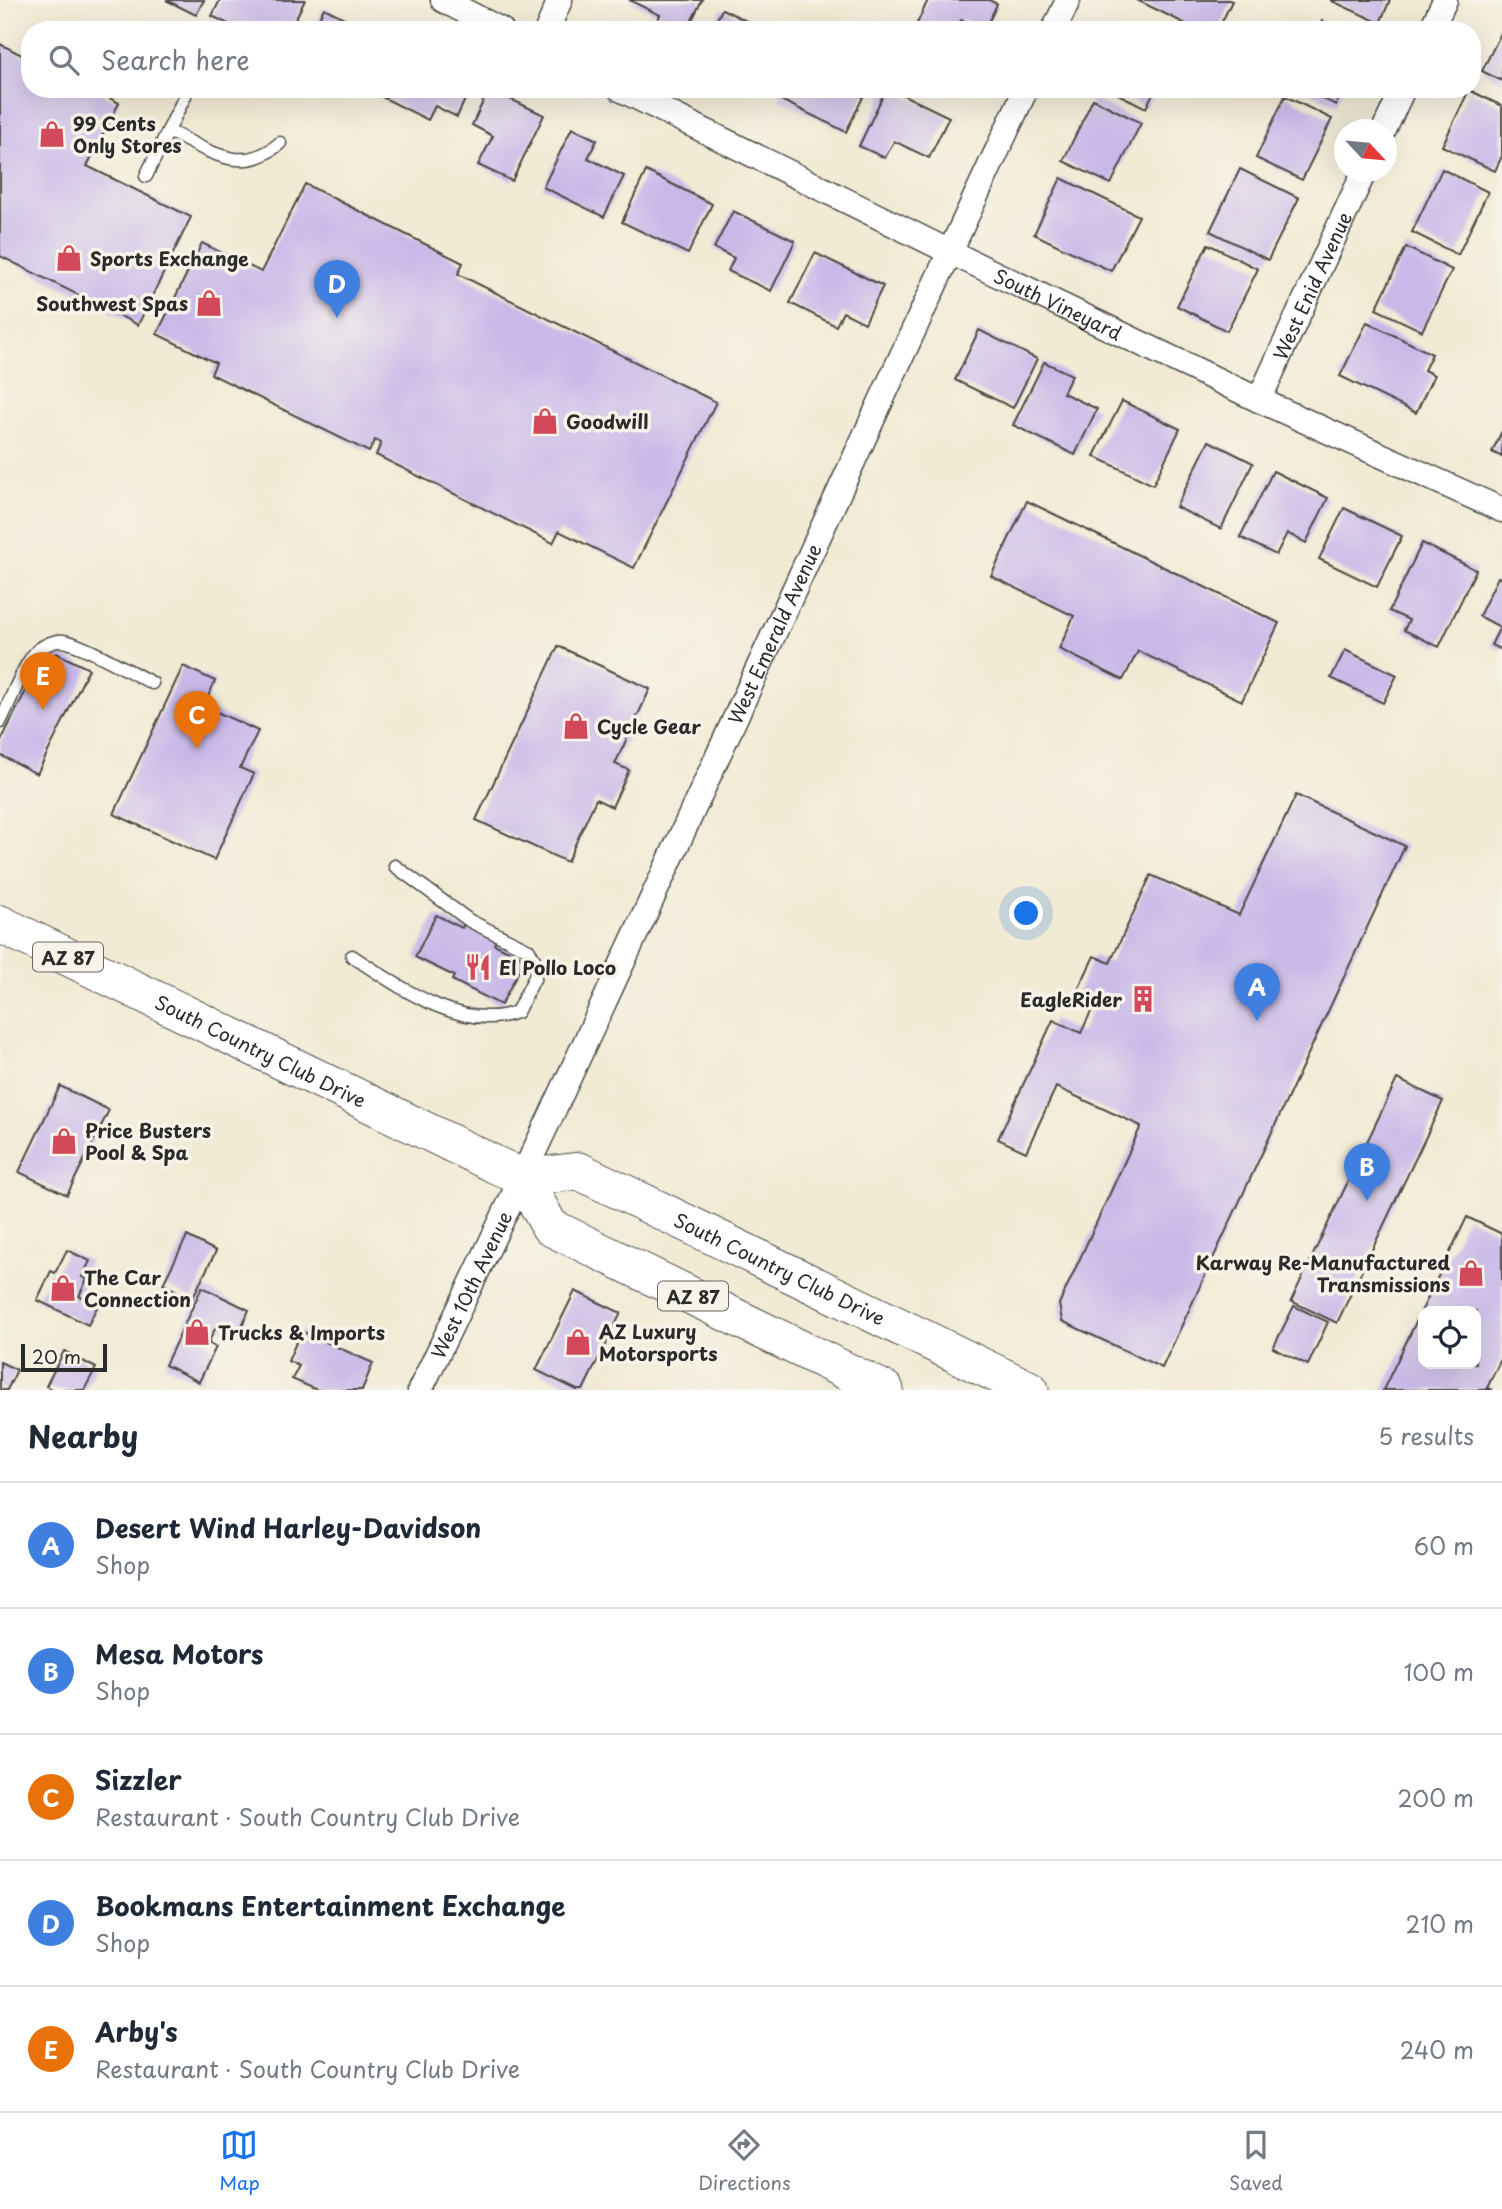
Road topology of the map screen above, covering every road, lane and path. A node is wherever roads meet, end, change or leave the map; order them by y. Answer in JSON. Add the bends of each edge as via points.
{"nodes":[{"id":1,"x":443,"y":0,"type":"edge"},
{"id":2,"x":560,"y":0,"type":"edge"},
{"id":3,"x":1068,"y":0,"type":"edge"},
{"id":4,"x":1445,"y":0,"type":"edge"},
{"id":5,"x":484,"y":21,"type":"edge"},
{"id":6,"x":551,"y":21,"type":"edge"},
{"id":7,"x":1058,"y":21,"type":"edge"},
{"id":8,"x":1435,"y":21,"type":"edge"},
{"id":9,"x":184,"y":98,"type":"edge"},
{"id":10,"x":638,"y":98,"type":"edge"},
{"id":11,"x":1022,"y":98,"type":"edge"},
{"id":12,"x":1399,"y":98,"type":"edge"},
{"id":13,"x":1389,"y":119,"type":"edge"},
{"id":14,"x":168,"y":131,"type":"junction"},
{"id":15,"x":280,"y":143,"type":"dead end"},
{"id":16,"x":146,"y":176,"type":"dead end"},
{"id":17,"x":1359,"y":182,"type":"edge"},
{"id":18,"x":950,"y":252,"type":"junction"},
{"id":19,"x":1258,"y":400,"type":"junction"},
{"id":20,"x":1502,"y":510,"type":"edge"},
{"id":21,"x":152,"y":683,"type":"dead end"},
{"id":22,"x":0,"y":722,"type":"edge"},
{"id":23,"x":395,"y":866,"type":"dead end"},
{"id":24,"x":0,"y":924,"type":"edge"},
{"id":25,"x":352,"y":956,"type":"dead end"},
{"id":26,"x":523,"y":1178,"type":"junction"},
{"id":27,"x":420,"y":1390,"type":"edge"},
{"id":28,"x":885,"y":1390,"type":"edge"},
{"id":29,"x":1030,"y":1390,"type":"edge"}],
"edges":[{"from":1,"to":5,"type":"street"},
{"from":2,"to":6,"type":"street"},
{"from":3,"to":7,"type":"street"},
{"from":4,"to":8,"type":"street"},
{"from":9,"to":14,"type":"lane"},
{"from":10,"to":18,"type":"street","name":"South Vineyard"},
{"from":11,"to":18,"type":"street","name":"West Emerald Avenue"},
{"from":12,"to":13,"type":"street"},
{"from":14,"to":15,"type":"lane","via":[[231,159],[268,154]]},
{"from":14,"to":16,"type":"lane"},
{"from":17,"to":19,"type":"street","name":"West Enid Avenue"},
{"from":18,"to":19,"type":"street","name":"South Vineyard"},
{"from":18,"to":26,"type":"street","name":"West Emerald Avenue"},
{"from":19,"to":20,"type":"street","name":"South Vineyard"},
{"from":21,"to":22,"type":"lane","via":[[79,647],[63,641],[50,643],[37,651],[27,666]]},
{"from":23,"to":25,"type":"lane","via":[[470,921],[529,950],[536,963],[535,976],[517,1012],[502,1017],[461,1015]]},
{"from":24,"to":26,"type":"main road","name":"South Country Club Drive","number":"AZ 87"},
{"from":26,"to":27,"type":"street","name":"West 10th Avenue"},
{"from":26,"to":28,"type":"main road","number":"AZ 87","via":[[550,1227]]},
{"from":26,"to":29,"type":"main road","name":"South Country Club Drive","via":[[579,1171]]}]}
